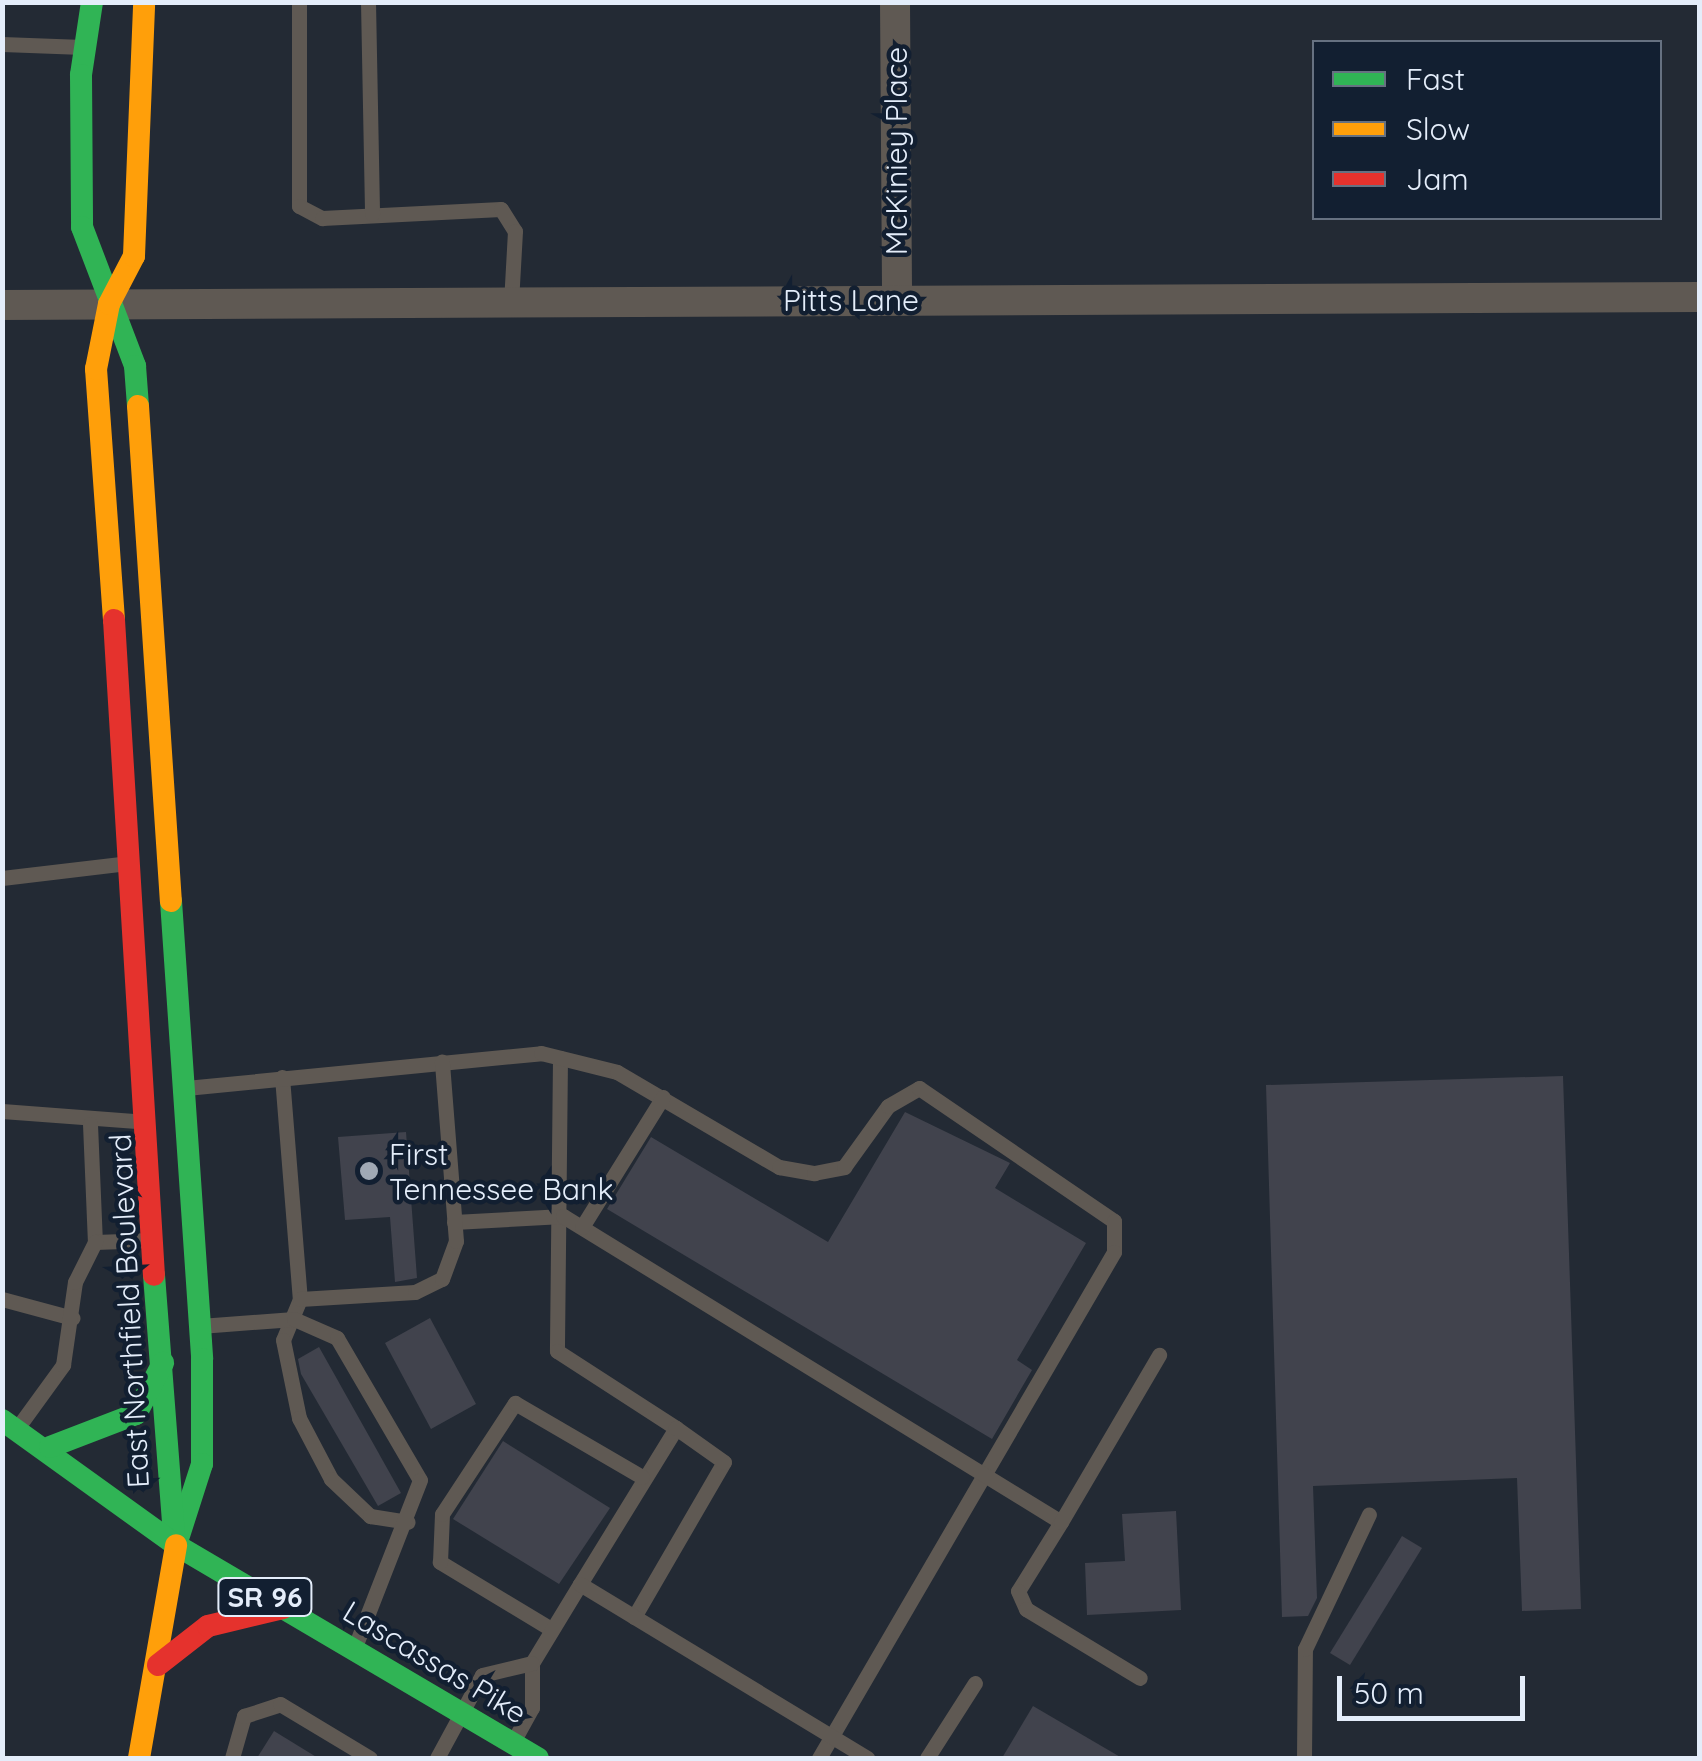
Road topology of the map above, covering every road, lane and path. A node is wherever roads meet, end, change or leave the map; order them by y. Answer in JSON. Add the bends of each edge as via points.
{"nodes":[{"id":1,"x":92,"y":2,"type":"edge"},
{"id":2,"x":144,"y":2,"type":"edge"},
{"id":3,"x":300,"y":2,"type":"edge"},
{"id":4,"x":368,"y":2,"type":"edge"},
{"id":5,"x":896,"y":2,"type":"edge"},
{"id":6,"x":2,"y":44,"type":"edge"},
{"id":7,"x":86,"y":46,"type":"junction"},
{"id":8,"x":372,"y":214,"type":"junction"},
{"id":9,"x":1700,"y":296,"type":"edge"},
{"id":10,"x":897,"y":300,"type":"junction"},
{"id":11,"x":511,"y":302,"type":"junction"},
{"id":12,"x":108,"y":304,"type":"junction"},
{"id":13,"x":2,"y":306,"type":"edge"},
{"id":14,"x":160,"y":695,"type":"junction"},
{"id":15,"x":120,"y":698,"type":"junction"},
{"id":16,"x":131,"y":863,"type":"junction"},
{"id":17,"x":2,"y":878,"type":"edge"},
{"id":18,"x":560,"y":1058,"type":"junction"},
{"id":19,"x":442,"y":1062,"type":"junction"},
{"id":20,"x":282,"y":1077,"type":"junction"},
{"id":21,"x":184,"y":1088,"type":"junction"},
{"id":22,"x":147,"y":1093,"type":"junction"},
{"id":23,"x":663,"y":1097,"type":"junction"},
{"id":24,"x":2,"y":1111,"type":"edge"},
{"id":25,"x":148,"y":1122,"type":"junction"},
{"id":26,"x":90,"y":1124,"type":"junction"},
{"id":27,"x":563,"y":1216,"type":"junction"},
{"id":28,"x":454,"y":1222,"type":"junction"},
{"id":29,"x":582,"y":1227,"type":"junction"},
{"id":30,"x":155,"y":1240,"type":"junction"},
{"id":31,"x":95,"y":1242,"type":"junction"},
{"id":32,"x":2,"y":1299,"type":"edge"},
{"id":33,"x":300,"y":1300,"type":"junction"},
{"id":34,"x":74,"y":1318,"type":"junction"},
{"id":35,"x":294,"y":1319,"type":"junction"},
{"id":36,"x":200,"y":1326,"type":"junction"},
{"id":37,"x":1159,"y":1355,"type":"dead end"},
{"id":38,"x":162,"y":1363,"type":"junction"},
{"id":39,"x":10,"y":1424,"type":"edge"},
{"id":40,"x":676,"y":1428,"type":"junction"},
{"id":41,"x":50,"y":1447,"type":"junction"},
{"id":42,"x":988,"y":1474,"type":"junction"},
{"id":43,"x":642,"y":1477,"type":"junction"},
{"id":44,"x":1368,"y":1514,"type":"dead end"},
{"id":45,"x":408,"y":1522,"type":"junction"},
{"id":46,"x":1061,"y":1522,"type":"junction"},
{"id":47,"x":176,"y":1545,"type":"junction"},
{"id":48,"x":580,"y":1584,"type":"junction"},
{"id":49,"x":283,"y":1608,"type":"junction"},
{"id":50,"x":634,"y":1617,"type":"junction"},
{"id":51,"x":551,"y":1628,"type":"junction"},
{"id":52,"x":354,"y":1648,"type":"junction"},
{"id":53,"x":532,"y":1663,"type":"junction"},
{"id":54,"x":158,"y":1665,"type":"junction"},
{"id":55,"x":1140,"y":1678,"type":"dead end"},
{"id":56,"x":975,"y":1683,"type":"dead end"},
{"id":57,"x":457,"y":1711,"type":"junction"},
{"id":58,"x":833,"y":1738,"type":"junction"},
{"id":59,"x":512,"y":1743,"type":"junction"},
{"id":60,"x":139,"y":1758,"type":"edge"},
{"id":61,"x":232,"y":1758,"type":"edge"},
{"id":62,"x":370,"y":1758,"type":"edge"},
{"id":63,"x":436,"y":1758,"type":"edge"},
{"id":64,"x":538,"y":1758,"type":"edge"},
{"id":65,"x":819,"y":1758,"type":"edge"},
{"id":66,"x":867,"y":1758,"type":"edge"},
{"id":67,"x":927,"y":1758,"type":"edge"},
{"id":68,"x":1304,"y":1758,"type":"edge"}],
"edges":[{"from":1,"to":7,"type":"main road","name":"East Northfield Boulevard"},
{"from":2,"to":12,"type":"main road","name":"East Northfield Boulevard","via":[[134,256]]},
{"from":3,"to":8,"type":"lane","via":[[299,206],[322,218]]},
{"from":4,"to":8,"type":"lane"},
{"from":5,"to":10,"type":"street","name":"McKiniey Place"},
{"from":6,"to":7,"type":"lane"},
{"from":7,"to":12,"type":"main road","name":"East Northfield Boulevard","via":[[82,227]]},
{"from":8,"to":11,"type":"lane","via":[[500,209],[515,232]]},
{"from":9,"to":10,"type":"street","name":"Pitts Lane"},
{"from":10,"to":11,"type":"street","name":"Pitts Lane"},
{"from":11,"to":12,"type":"street","name":"Pitts Lane"},
{"from":12,"to":13,"type":"street","name":"Pitts Lane"},
{"from":12,"to":14,"type":"main road","name":"East Northfield Boulevard","via":[[134,366]]},
{"from":12,"to":15,"type":"main road","name":"East Northfield Boulevard","via":[[96,369]]},
{"from":14,"to":15,"type":"main road"},
{"from":14,"to":21,"type":"main road","name":"East Northfield Boulevard"},
{"from":15,"to":16,"type":"main road","name":"East Northfield Boulevard"},
{"from":16,"to":17,"type":"lane"},
{"from":16,"to":22,"type":"main road","name":"East Northfield Boulevard"},
{"from":18,"to":19,"type":"lane"},
{"from":18,"to":23,"type":"lane","via":[[617,1072]]},
{"from":18,"to":27,"type":"lane"},
{"from":19,"to":20,"type":"lane"},
{"from":19,"to":28,"type":"lane"},
{"from":20,"to":21,"type":"lane"},
{"from":20,"to":33,"type":"lane"},
{"from":21,"to":22,"type":"lane"},
{"from":21,"to":36,"type":"main road","name":"East Northfield Boulevard"},
{"from":22,"to":25,"type":"main road","name":"East Northfield Boulevard"},
{"from":23,"to":29,"type":"lane"},
{"from":23,"to":42,"type":"lane","via":[[779,1167],[814,1172],[844,1167],[888,1106],[920,1088],[1114,1221],[1114,1252]]},
{"from":24,"to":26,"type":"lane"},
{"from":25,"to":26,"type":"lane"},
{"from":25,"to":30,"type":"main road","name":"East Northfield Boulevard"},
{"from":26,"to":31,"type":"lane"},
{"from":27,"to":28,"type":"lane"},
{"from":27,"to":29,"type":"lane"},
{"from":27,"to":40,"type":"lane","via":[[557,1351]]},
{"from":28,"to":33,"type":"lane","via":[[442,1280],[390,1294]]},
{"from":29,"to":42,"type":"lane"},
{"from":30,"to":31,"type":"lane"},
{"from":30,"to":38,"type":"main road","name":"East Northfield Boulevard"},
{"from":31,"to":34,"type":"lane","via":[[75,1282]]},
{"from":32,"to":34,"type":"lane"},
{"from":33,"to":35,"type":"lane"},
{"from":34,"to":39,"type":"lane","via":[[63,1364]]},
{"from":35,"to":36,"type":"lane"},
{"from":35,"to":45,"type":"lane","via":[[338,1338],[420,1480]]},
{"from":35,"to":45,"type":"lane","via":[[283,1340],[299,1418],[331,1479],[370,1516]]},
{"from":36,"to":47,"type":"main road","name":"East Northfield Boulevard","via":[[202,1464]]},
{"from":37,"to":46,"type":"lane"},
{"from":38,"to":41,"type":"main road","via":[[136,1414]]},
{"from":38,"to":47,"type":"main road","name":"East Northfield Boulevard","via":[[162,1460]]},
{"from":39,"to":41,"type":"main road","name":"Lascassas Pike","number":"SR 96"},
{"from":40,"to":43,"type":"lane"},
{"from":40,"to":50,"type":"lane","via":[[724,1462]]},
{"from":41,"to":47,"type":"main road","name":"Lascassas Pike","number":"SR 96"},
{"from":42,"to":46,"type":"lane"},
{"from":42,"to":58,"type":"lane"},
{"from":43,"to":48,"type":"lane"},
{"from":43,"to":51,"type":"lane","via":[[515,1403],[442,1514],[440,1562]]},
{"from":44,"to":68,"type":"lane","via":[[1305,1649]]},
{"from":45,"to":52,"type":"lane"},
{"from":46,"to":55,"type":"lane","via":[[1018,1591],[1026,1609]]},
{"from":47,"to":49,"type":"main road","name":"Lascassas Pike","number":"SR 96"},
{"from":47,"to":54,"type":"main road"},
{"from":48,"to":50,"type":"lane"},
{"from":48,"to":51,"type":"lane"},
{"from":49,"to":52,"type":"main road","name":"Lascassas Pike","number":"SR 96"},
{"from":49,"to":54,"type":"main road","via":[[208,1626]]},
{"from":50,"to":58,"type":"lane"},
{"from":51,"to":53,"type":"lane"},
{"from":52,"to":57,"type":"main road","name":"Lascassas Pike","number":"SR 96"},
{"from":53,"to":57,"type":"lane","via":[[482,1675]]},
{"from":53,"to":59,"type":"lane","via":[[532,1708]]},
{"from":54,"to":60,"type":"main road"},
{"from":56,"to":67,"type":"lane"},
{"from":57,"to":59,"type":"main road","name":"Lascassas Pike","number":"SR 96"},
{"from":57,"to":63,"type":"lane"},
{"from":58,"to":65,"type":"lane"},
{"from":58,"to":66,"type":"lane"},
{"from":59,"to":64,"type":"main road","name":"Lascassas Pike","number":"SR 96"},
{"from":61,"to":62,"type":"lane","via":[[244,1716],[280,1704]]}]}
